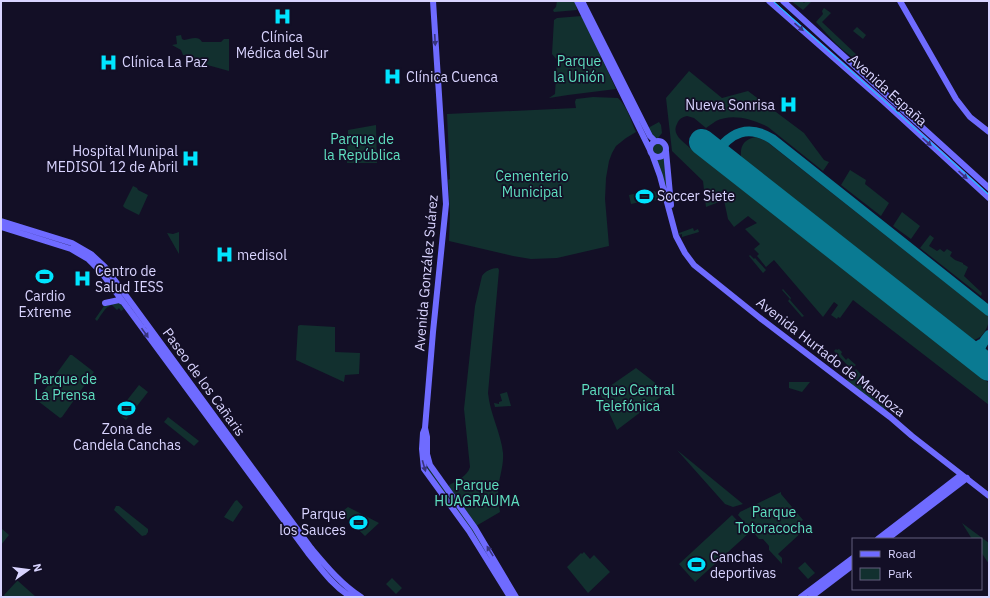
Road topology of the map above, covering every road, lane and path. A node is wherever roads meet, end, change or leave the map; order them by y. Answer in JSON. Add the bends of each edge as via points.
{"nodes":[{"id":1,"x":433,"y":1,"type":"edge"},
{"id":2,"x":577,"y":1,"type":"edge"},
{"id":3,"x":582,"y":1,"type":"edge"},
{"id":4,"x":769,"y":1,"type":"edge"},
{"id":5,"x":783,"y":1,"type":"edge"},
{"id":6,"x":900,"y":1,"type":"edge"},
{"id":7,"x":904,"y":1,"type":"edge"},
{"id":8,"x":957,"y":98,"type":"junction"},
{"id":9,"x":989,"y":127,"type":"edge"},
{"id":10,"x":989,"y":132,"type":"edge"},
{"id":11,"x":655,"y":141,"type":"junction"},
{"id":12,"x":666,"y":151,"type":"junction"},
{"id":13,"x":651,"y":152,"type":"junction"},
{"id":14,"x":989,"y":188,"type":"edge"},
{"id":15,"x":989,"y":198,"type":"edge"},
{"id":16,"x":1,"y":221,"type":"edge"},
{"id":17,"x":673,"y":225,"type":"junction"},
{"id":18,"x":1,"y":227,"type":"edge"},
{"id":19,"x":124,"y":302,"type":"junction"},
{"id":20,"x":105,"y":303,"type":"dead end"},
{"id":21,"x":425,"y":428,"type":"junction"},
{"id":22,"x":964,"y":477,"type":"junction"},
{"id":23,"x":989,"y":496,"type":"edge"},
{"id":24,"x":879,"y":538,"type":"edge"},
{"id":25,"x":888,"y":538,"type":"edge"},
{"id":26,"x":852,"y":559,"type":"edge"},
{"id":27,"x":852,"y":566,"type":"edge"},
{"id":28,"x":351,"y":597,"type":"edge"},
{"id":29,"x":361,"y":597,"type":"edge"},
{"id":30,"x":510,"y":597,"type":"edge"},
{"id":31,"x":516,"y":597,"type":"edge"},
{"id":32,"x":801,"y":597,"type":"edge"},
{"id":33,"x":811,"y":597,"type":"edge"}],
"edges":[{"from":1,"to":21,"type":"main road","name":"Avenida González Suárez","one_way":true,"via":[[446,204]]},
{"from":2,"to":13,"type":"main road","name":"Avenida Hurtado de Mendoza"},
{"from":3,"to":11,"type":"main road","via":[[650,138]]},
{"from":4,"to":15,"type":"main road","name":"Avenida España","one_way":true},
{"from":5,"to":14,"type":"main road","name":"Avenida España"},
{"from":6,"to":8,"type":"main road"},
{"from":7,"to":8,"type":"main road"},
{"from":8,"to":9,"type":"main road"},
{"from":8,"to":10,"type":"main road","via":[[970,117]]},
{"from":11,"to":12,"type":"main road","via":[[664,143]]},
{"from":11,"to":13,"type":"main road","via":[[651,145]]},
{"from":12,"to":13,"type":"main road","via":[[660,157]]},
{"from":12,"to":17,"type":"main road","name":"Avenida Hurtado de Mendoza"},
{"from":13,"to":17,"type":"main road","name":"Avenida Hurtado de Mendoza"},
{"from":16,"to":29,"type":"main road","name":"Paseo de los Cañaris","via":[[72,243],[92,254],[105,267],[311,548],[349,590]]},
{"from":17,"to":22,"type":"main road","name":"Avenida Hurtado de Mendoza","via":[[685,254],[699,269]]},
{"from":18,"to":19,"type":"main road","name":"Paseo de los Cañaris","via":[[78,253],[101,272]]},
{"from":19,"to":20,"type":"main road","via":[[118,300]]},
{"from":19,"to":28,"type":"main road","name":"Paseo de los Cañaris","one_way":true,"via":[[308,553],[327,576]]},
{"from":21,"to":30,"type":"main road","name":"Avenida González Suárez","one_way":true,"via":[[422,449],[424,469],[470,531]]},
{"from":31,"to":21,"type":"main road","name":"Avenida González Suárez","one_way":true,"via":[[475,528],[430,466]]},
{"from":22,"to":23,"type":"main road","name":"Avenida Hurtado de Mendoza"},
{"from":22,"to":24,"type":"main road"},
{"from":22,"to":25,"type":"main road"},
{"from":26,"to":32,"type":"main road"},
{"from":27,"to":33,"type":"main road"}]}
